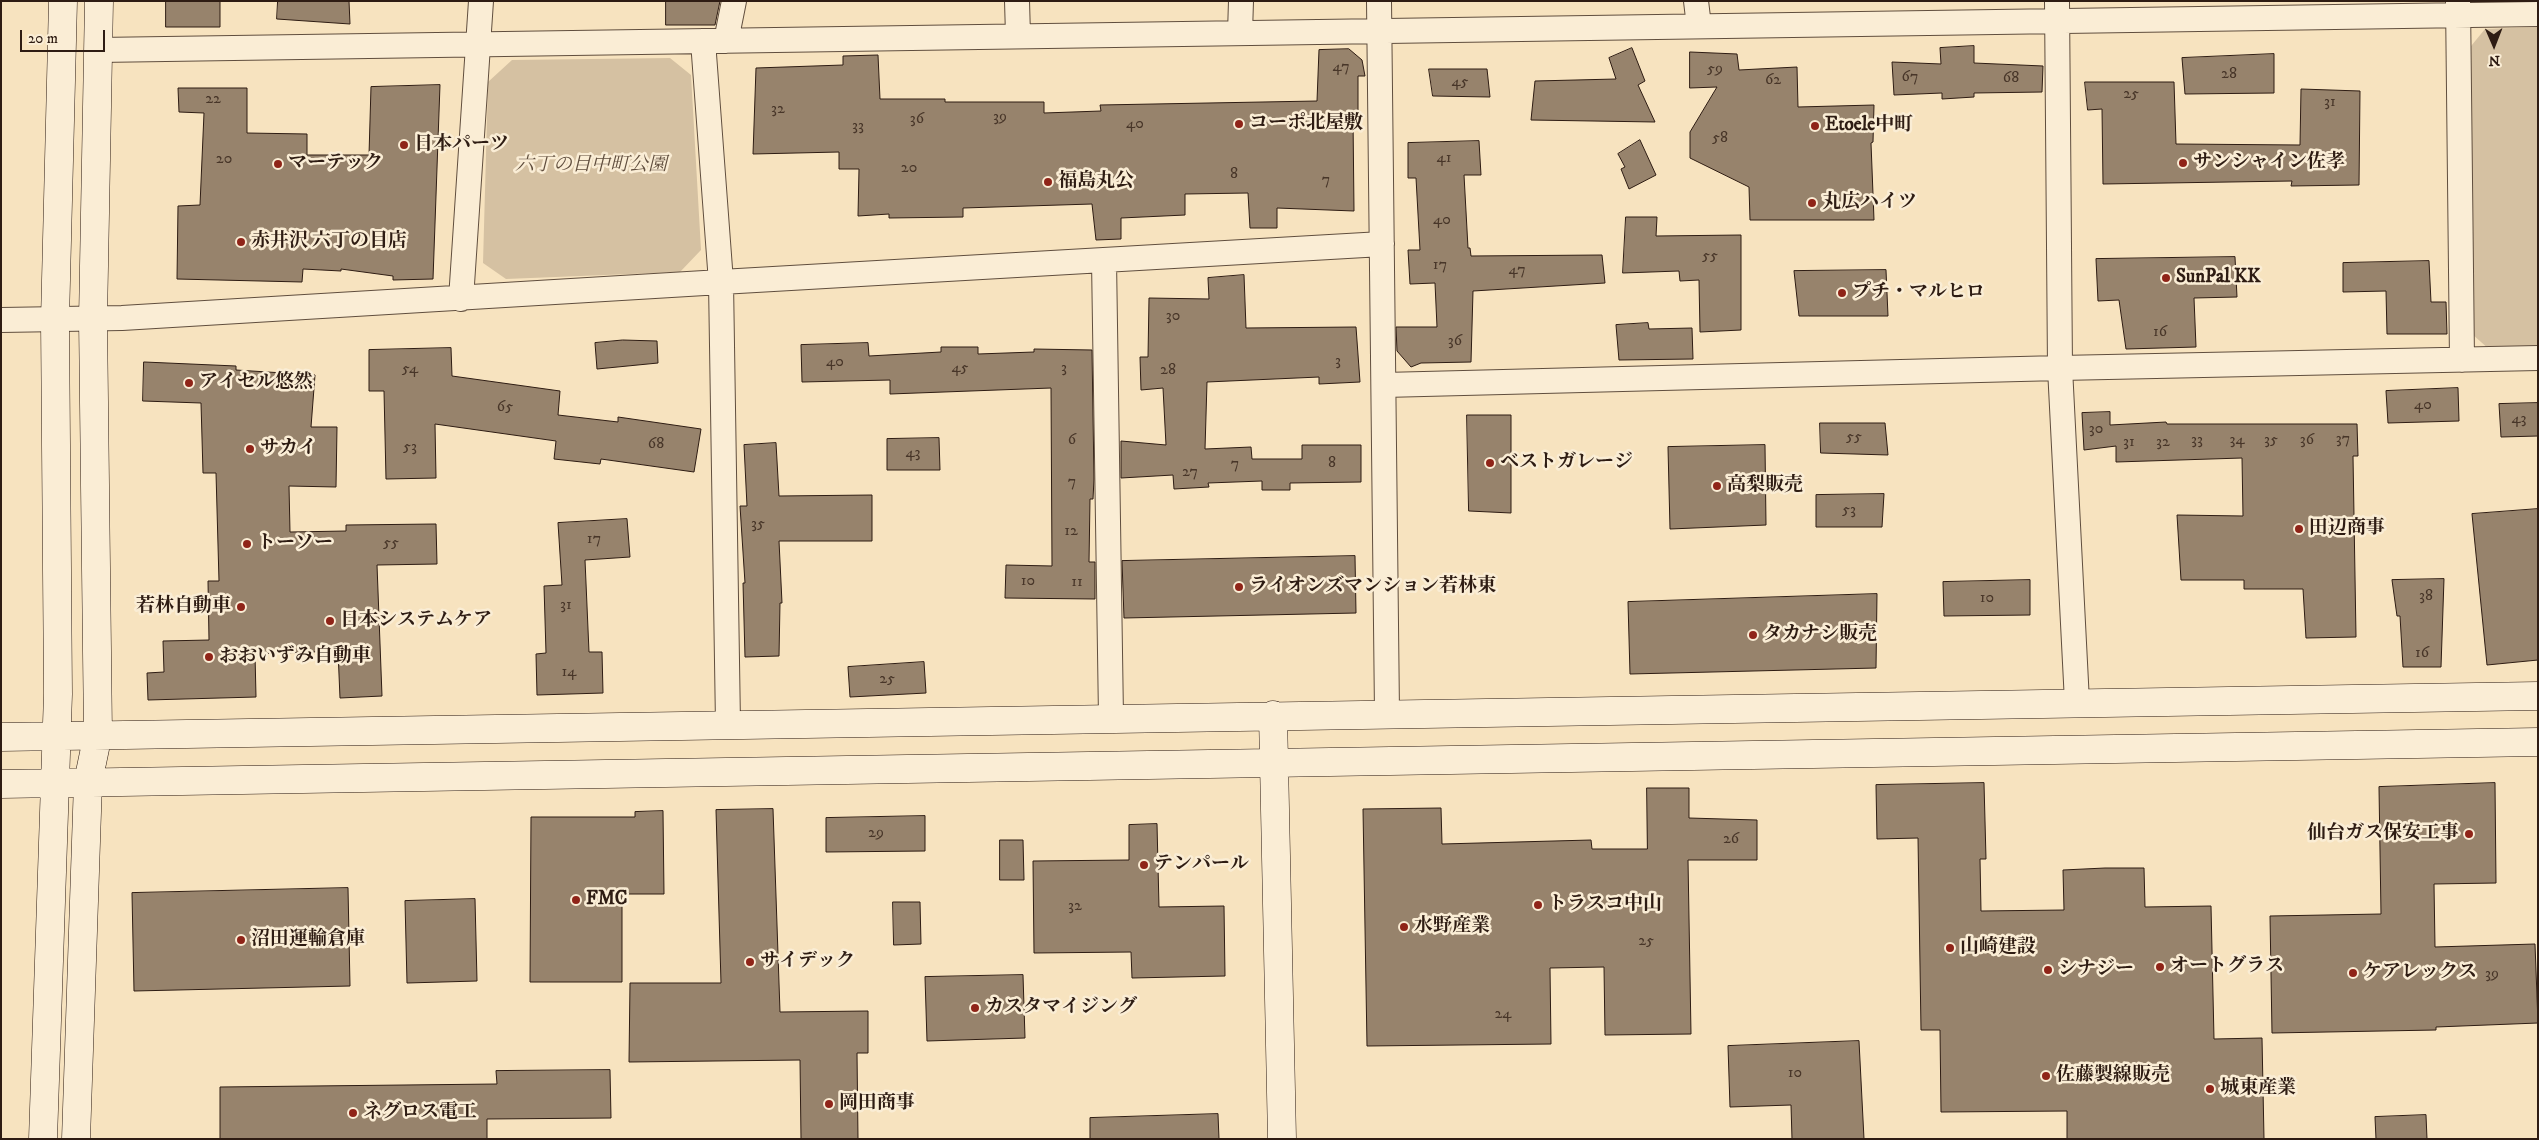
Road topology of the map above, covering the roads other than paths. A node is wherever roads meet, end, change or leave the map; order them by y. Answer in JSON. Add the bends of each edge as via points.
{"nodes":[{"id":1,"x":63,"y":1,"type":"edge"},
{"id":2,"x":99,"y":1,"type":"edge"},
{"id":3,"x":481,"y":1,"type":"edge"},
{"id":4,"x":734,"y":1,"type":"edge"},
{"id":5,"x":1017,"y":1,"type":"edge"},
{"id":6,"x":1241,"y":1,"type":"edge"},
{"id":7,"x":1379,"y":1,"type":"edge"},
{"id":8,"x":1696,"y":1,"type":"edge"},
{"id":9,"x":2458,"y":8,"type":"edge"},
{"id":10,"x":2056,"y":11,"type":"edge"},
{"id":11,"x":2538,"y":14,"type":"edge"},
{"id":12,"x":1699,"y":26,"type":"junction"},
{"id":13,"x":1379,"y":30,"type":"junction"},
{"id":14,"x":1240,"y":33,"type":"junction"},
{"id":15,"x":1018,"y":35,"type":"junction"},
{"id":16,"x":714,"y":41,"type":"junction"},
{"id":17,"x":479,"y":45,"type":"junction"},
{"id":18,"x":98,"y":50,"type":"junction"},
{"id":19,"x":1382,"y":244,"type":"junction"},
{"id":20,"x":1104,"y":260,"type":"junction"},
{"id":21,"x":721,"y":282,"type":"junction"},
{"id":22,"x":461,"y":298,"type":"junction"},
{"id":23,"x":93,"y":319,"type":"junction"},
{"id":24,"x":1,"y":320,"type":"edge"},
{"id":25,"x":55,"y":320,"type":"junction"},
{"id":26,"x":2538,"y":358,"type":"edge"},
{"id":27,"x":2462,"y":360,"type":"junction"},
{"id":28,"x":2060,"y":368,"type":"junction"},
{"id":29,"x":1384,"y":385,"type":"junction"},
{"id":30,"x":2538,"y":696,"type":"edge"},
{"id":31,"x":2077,"y":702,"type":"junction"},
{"id":32,"x":1387,"y":713,"type":"junction"},
{"id":33,"x":1273,"y":715,"type":"junction"},
{"id":34,"x":1111,"y":717,"type":"junction"},
{"id":35,"x":728,"y":724,"type":"junction"},
{"id":36,"x":98,"y":734,"type":"junction"},
{"id":37,"x":56,"y":736,"type":"junction"},
{"id":38,"x":1,"y":737,"type":"edge"},
{"id":39,"x":2538,"y":742,"type":"edge"},
{"id":40,"x":1274,"y":764,"type":"junction"},
{"id":41,"x":88,"y":782,"type":"junction"},
{"id":42,"x":55,"y":783,"type":"junction"},
{"id":43,"x":1,"y":784,"type":"edge"},
{"id":44,"x":43,"y":1139,"type":"edge"},
{"id":45,"x":76,"y":1139,"type":"edge"},
{"id":46,"x":1282,"y":1139,"type":"edge"}],
"edges":[{"from":1,"to":25,"type":"street"},
{"from":2,"to":18,"type":"street"},
{"from":3,"to":17,"type":"street"},
{"from":4,"to":16,"type":"street"},
{"from":5,"to":15,"type":"street"},
{"from":6,"to":14,"type":"street"},
{"from":7,"to":13,"type":"street"},
{"from":8,"to":12,"type":"street"},
{"from":9,"to":10,"type":"street"},
{"from":9,"to":11,"type":"street"},
{"from":9,"to":27,"type":"street"},
{"from":10,"to":12,"type":"street"},
{"from":10,"to":28,"type":"street"},
{"from":12,"to":13,"type":"street"},
{"from":13,"to":14,"type":"street"},
{"from":13,"to":19,"type":"street"},
{"from":14,"to":15,"type":"street"},
{"from":15,"to":16,"type":"street"},
{"from":16,"to":17,"type":"street"},
{"from":16,"to":21,"type":"street"},
{"from":17,"to":18,"type":"street"},
{"from":17,"to":22,"type":"street"},
{"from":18,"to":23,"type":"street"},
{"from":19,"to":20,"type":"street"},
{"from":19,"to":29,"type":"street"},
{"from":20,"to":21,"type":"street"},
{"from":20,"to":34,"type":"street"},
{"from":21,"to":22,"type":"street"},
{"from":21,"to":35,"type":"street"},
{"from":22,"to":23,"type":"street"},
{"from":23,"to":25,"type":"street"},
{"from":23,"to":36,"type":"street"},
{"from":24,"to":25,"type":"street"},
{"from":25,"to":37,"type":"street"},
{"from":26,"to":27,"type":"street"},
{"from":27,"to":28,"type":"street"},
{"from":28,"to":29,"type":"street"},
{"from":28,"to":31,"type":"street"},
{"from":29,"to":32,"type":"street"},
{"from":30,"to":31,"type":"street"},
{"from":31,"to":32,"type":"street"},
{"from":32,"to":33,"type":"street"},
{"from":33,"to":34,"type":"street"},
{"from":33,"to":40,"type":"street"},
{"from":34,"to":35,"type":"street"},
{"from":35,"to":36,"type":"street"},
{"from":36,"to":37,"type":"street"},
{"from":36,"to":41,"type":"street"},
{"from":37,"to":38,"type":"street"},
{"from":37,"to":42,"type":"street"},
{"from":39,"to":40,"type":"street"},
{"from":40,"to":41,"type":"street"},
{"from":40,"to":46,"type":"street"},
{"from":41,"to":42,"type":"street"},
{"from":41,"to":45,"type":"street"},
{"from":42,"to":43,"type":"street"},
{"from":42,"to":44,"type":"street"}]}
